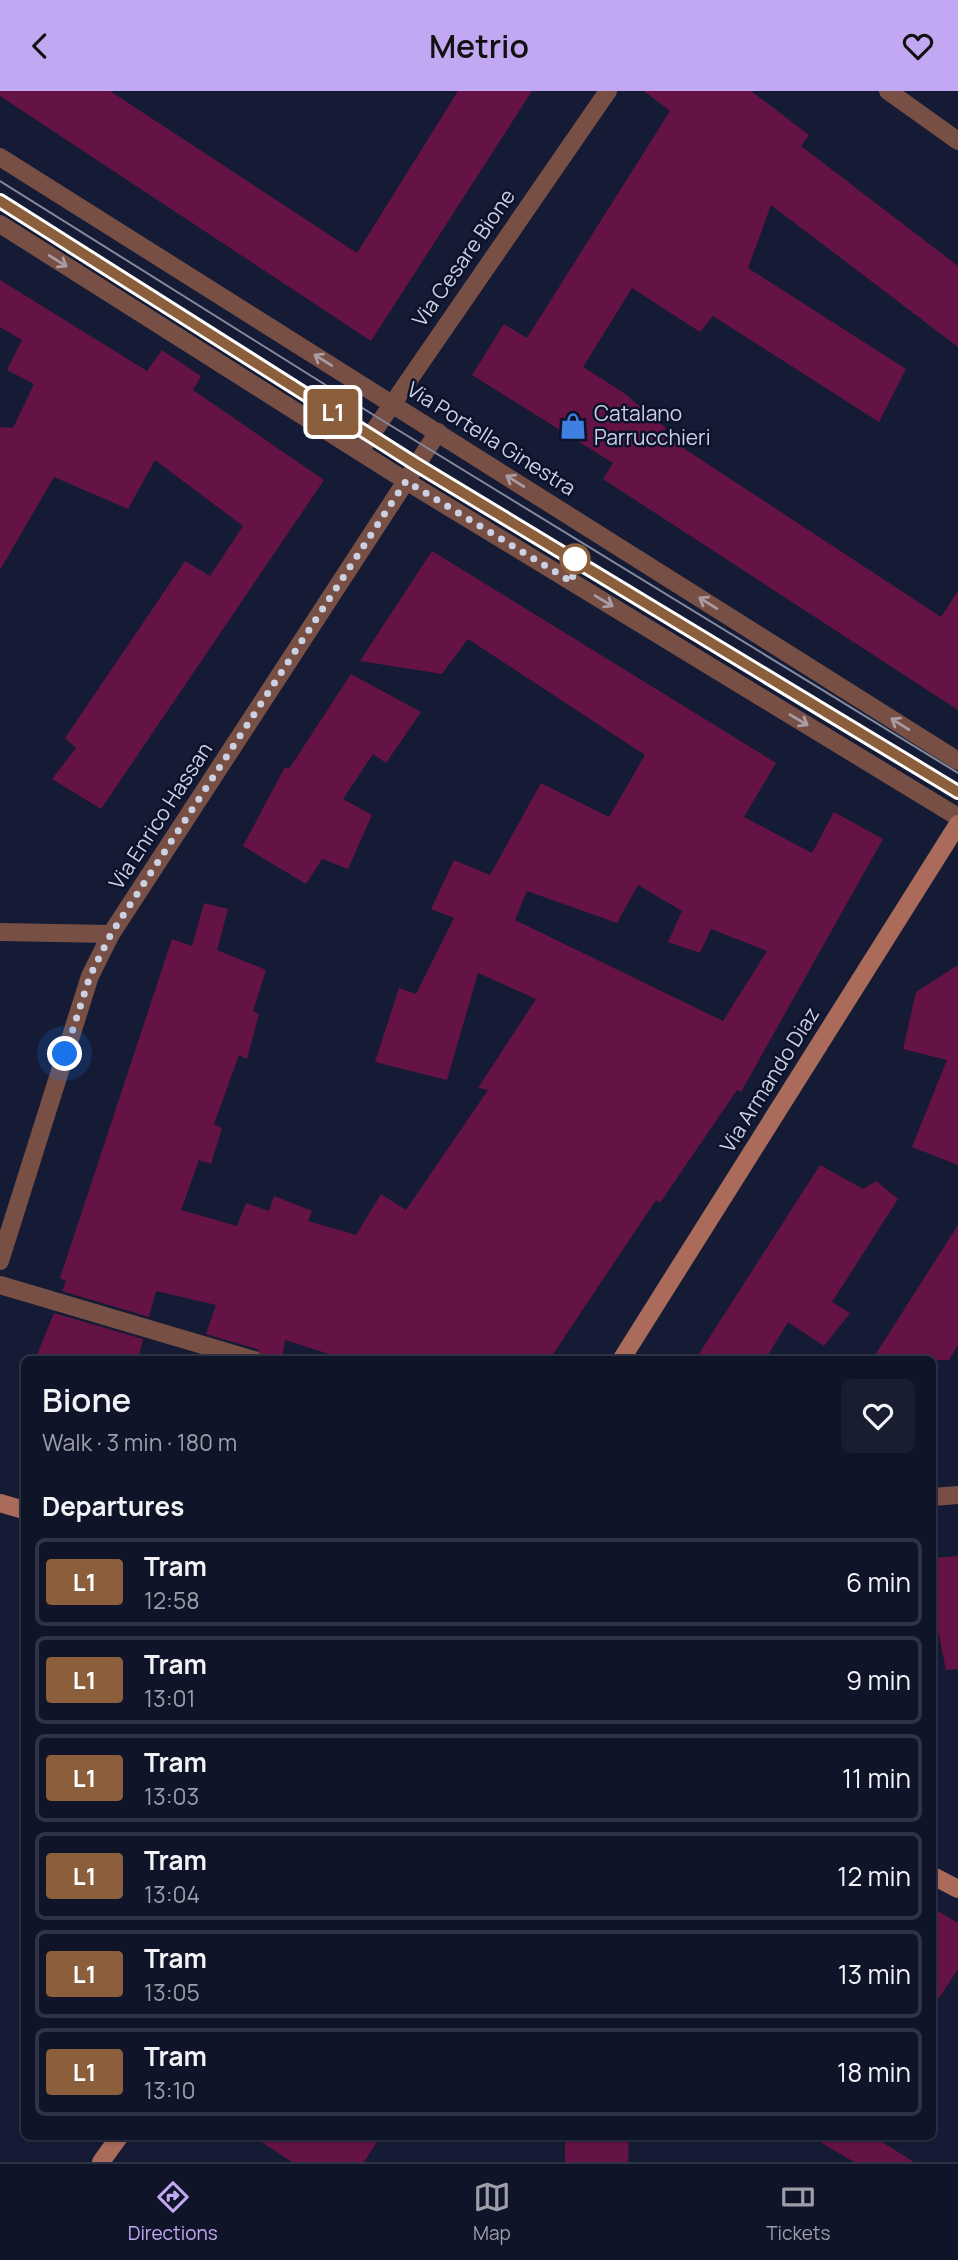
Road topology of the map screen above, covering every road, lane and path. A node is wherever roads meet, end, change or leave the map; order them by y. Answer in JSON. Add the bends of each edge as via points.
{"nodes":[{"id":1,"x":608,"y":91,"type":"edge"},
{"id":2,"x":888,"y":91,"type":"edge"},
{"id":3,"x":958,"y":141,"type":"edge"},
{"id":4,"x":0,"y":156,"type":"edge"},
{"id":5,"x":0,"y":224,"type":"edge"},
{"id":6,"x":391,"y":403,"type":"junction"},
{"id":7,"x":438,"y":432,"type":"junction"},
{"id":8,"x":360,"y":451,"type":"junction"},
{"id":9,"x":406,"y":481,"type":"junction"},
{"id":10,"x":958,"y":761,"type":"edge"},
{"id":11,"x":958,"y":817,"type":"edge"},
{"id":12,"x":958,"y":824,"type":"edge"},
{"id":13,"x":0,"y":932,"type":"edge"},
{"id":14,"x":111,"y":934,"type":"junction"},
{"id":15,"x":0,"y":1261,"type":"edge"},
{"id":16,"x":0,"y":1285,"type":"edge"},
{"id":17,"x":240,"y":1356,"type":"edge"},
{"id":18,"x":624,"y":1356,"type":"edge"},
{"id":19,"x":958,"y":1495,"type":"edge"},
{"id":20,"x":936,"y":1497,"type":"edge"},
{"id":21,"x":0,"y":1503,"type":"edge"},
{"id":22,"x":21,"y":1509,"type":"edge"},
{"id":23,"x":936,"y":1878,"type":"edge"},
{"id":24,"x":958,"y":1889,"type":"edge"},
{"id":25,"x":117,"y":2140,"type":"edge"},
{"id":26,"x":102,"y":2162,"type":"edge"}],
"edges":[{"from":1,"to":6,"type":"street","name":"Via Cesare Bione"},
{"from":2,"to":3,"type":"street"},
{"from":6,"to":4,"type":"street","name":"Via Portella Ginestra","one_way":true},
{"from":5,"to":8,"type":"street","one_way":true},
{"from":6,"to":7,"type":"street","name":"Via Portella Ginestra"},
{"from":6,"to":8,"type":"street","name":"Via Cesare Bione"},
{"from":7,"to":9,"type":"street","name":"Via Enrico Hassan"},
{"from":10,"to":7,"type":"street","name":"Via Portella Ginestra","one_way":true},
{"from":8,"to":9,"type":"street"},
{"from":9,"to":11,"type":"street","one_way":true},
{"from":9,"to":14,"type":"street","name":"Via Enrico Hassan"},
{"from":12,"to":18,"type":"street","name":"Via Armando Diaz"},
{"from":13,"to":14,"type":"street"},
{"from":14,"to":15,"type":"street","name":"Via Enrico Hassan","via":[[90,976]]},
{"from":16,"to":17,"type":"street"},
{"from":19,"to":20,"type":"street"},
{"from":21,"to":22,"type":"street"},
{"from":23,"to":24,"type":"street"},
{"from":25,"to":26,"type":"street"}]}
